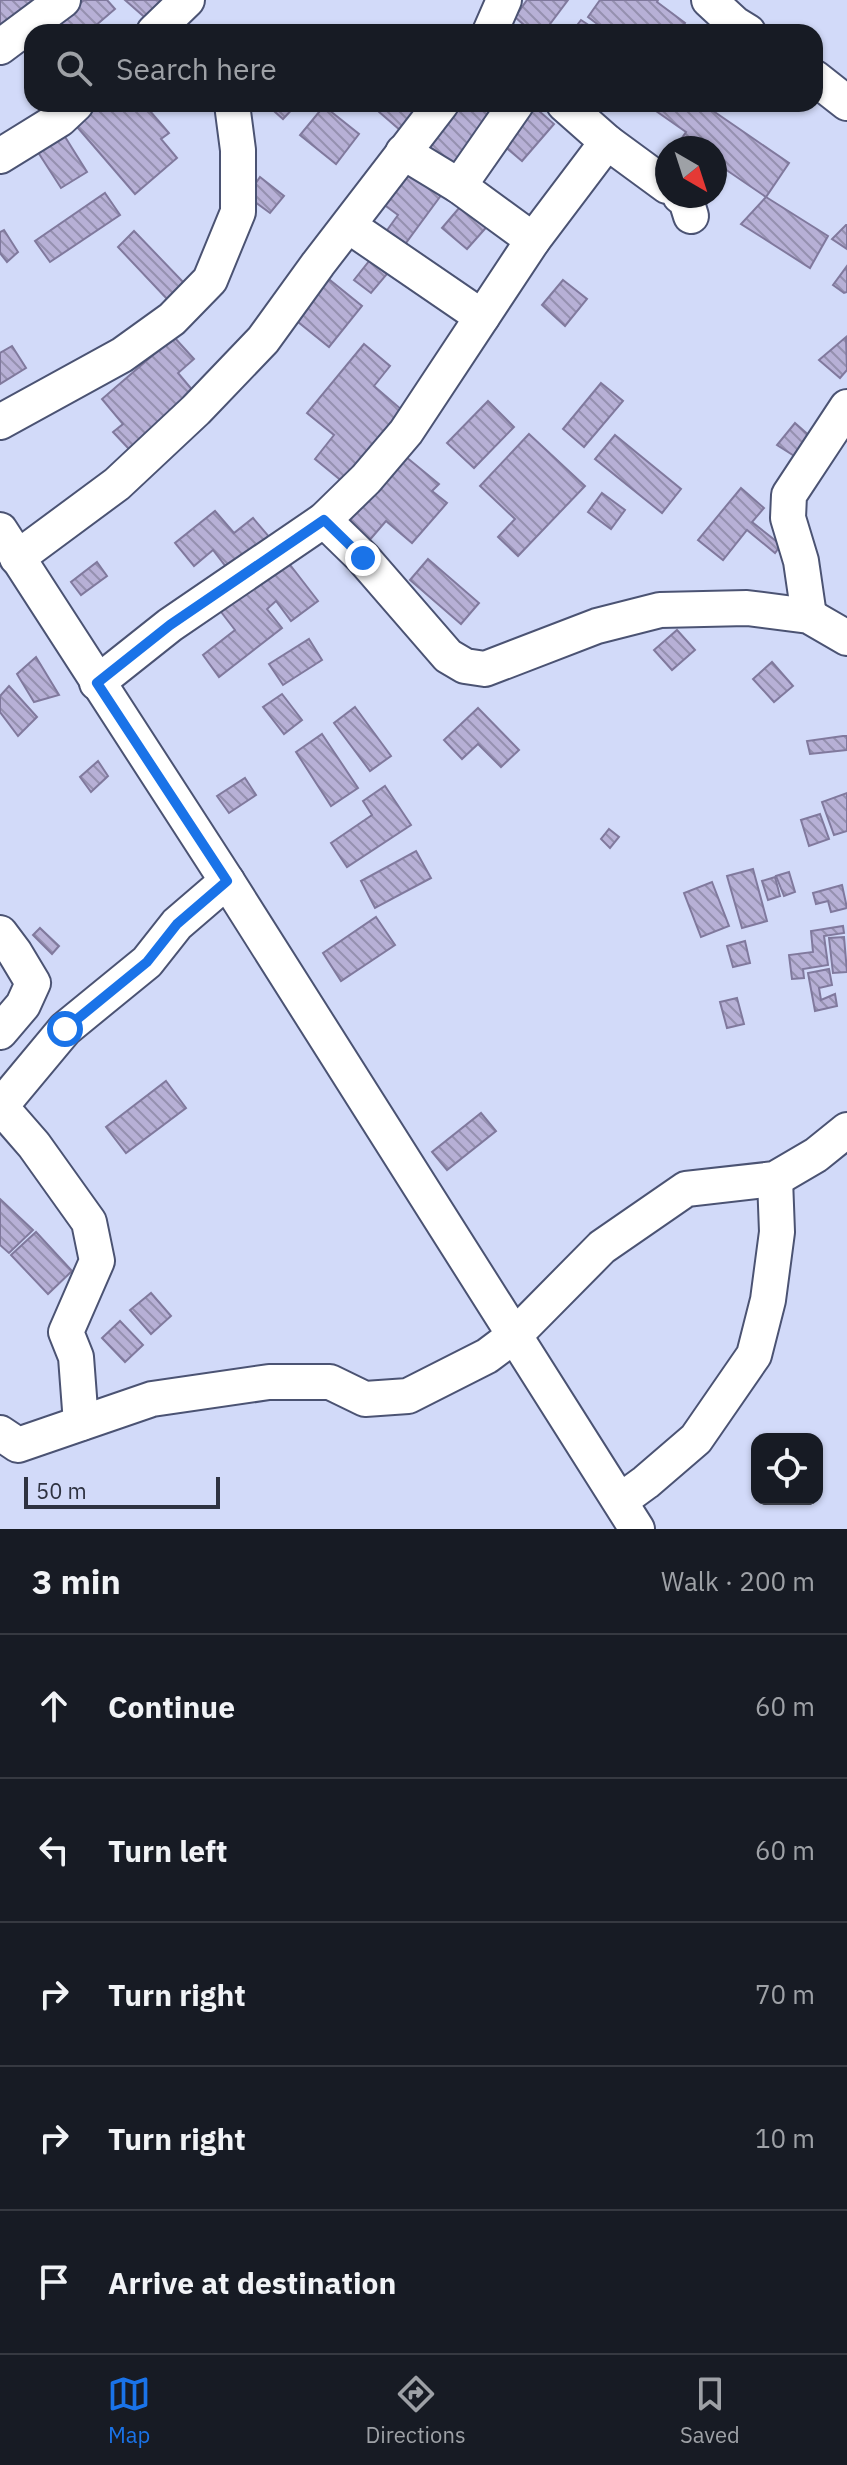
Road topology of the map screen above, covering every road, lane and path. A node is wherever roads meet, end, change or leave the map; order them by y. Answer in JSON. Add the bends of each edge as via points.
{"nodes":[{"id":1,"x":63,"y":0,"type":"edge"},
{"id":2,"x":504,"y":0,"type":"edge"},
{"id":3,"x":709,"y":0,"type":"edge"},
{"id":4,"x":32,"y":24,"type":"edge"},
{"id":5,"x":494,"y":24,"type":"edge"},
{"id":6,"x":735,"y":24,"type":"edge"},
{"id":7,"x":24,"y":31,"type":"edge"},
{"id":8,"x":0,"y":47,"type":"edge"},
{"id":9,"x":823,"y":84,"type":"edge"},
{"id":10,"x":847,"y":103,"type":"edge"},
{"id":11,"x":67,"y":112,"type":"edge"},
{"id":12,"x":233,"y":112,"type":"edge"},
{"id":13,"x":435,"y":112,"type":"edge"},
{"id":14,"x":510,"y":112,"type":"edge"},
{"id":15,"x":573,"y":112,"type":"edge"},
{"id":16,"x":607,"y":142,"type":"junction"},
{"id":17,"x":403,"y":152,"type":"junction"},
{"id":18,"x":0,"y":156,"type":"edge"},
{"id":19,"x":655,"y":177,"type":"edge"},
{"id":20,"x":459,"y":186,"type":"junction"},
{"id":21,"x":349,"y":226,"type":"junction"},
{"id":22,"x":533,"y":240,"type":"junction"},
{"id":23,"x":482,"y":317,"type":"junction"},
{"id":24,"x":847,"y":407,"type":"edge"},
{"id":25,"x":0,"y":422,"type":"edge"},
{"id":26,"x":324,"y":520,"type":"junction"},
{"id":27,"x":8,"y":544,"type":"edge"},
{"id":28,"x":809,"y":616,"type":"junction"},
{"id":29,"x":847,"y":638,"type":"edge"},
{"id":30,"x":97,"y":683,"type":"junction"},
{"id":31,"x":227,"y":881,"type":"junction"},
{"id":32,"x":0,"y":933,"type":"edge"},
{"id":33,"x":0,"y":1032,"type":"edge"},
{"id":34,"x":0,"y":1106,"type":"edge"},
{"id":35,"x":847,"y":1130,"type":"edge"},
{"id":36,"x":775,"y":1179,"type":"junction"},
{"id":37,"x":515,"y":1335,"type":"junction"},
{"id":38,"x":81,"y":1423,"type":"junction"},
{"id":39,"x":0,"y":1433,"type":"edge"},
{"id":40,"x":628,"y":1515,"type":"edge"}],
"edges":[{"from":1,"to":4,"type":"street"},
{"from":2,"to":5,"type":"street"},
{"from":3,"to":6,"type":"street"},
{"from":7,"to":8,"type":"street"},
{"from":9,"to":10,"type":"street"},
{"from":11,"to":18,"type":"street"},
{"from":12,"to":25,"type":"street","via":[[238,212],[210,280],[172,319],[122,355]]},
{"from":13,"to":17,"type":"street"},
{"from":14,"to":20,"type":"street"},
{"from":15,"to":16,"type":"street"},
{"from":16,"to":19,"type":"street"},
{"from":16,"to":22,"type":"street"},
{"from":17,"to":20,"type":"street"},
{"from":17,"to":21,"type":"street"},
{"from":20,"to":22,"type":"street"},
{"from":21,"to":23,"type":"street"},
{"from":21,"to":27,"type":"street","via":[[263,340],[117,484]]},
{"from":22,"to":23,"type":"street"},
{"from":23,"to":26,"type":"street","via":[[406,432]]},
{"from":24,"to":28,"type":"street","via":[[789,495],[788,518]]},
{"from":26,"to":28,"type":"street","via":[[448,656],[465,666],[485,669],[597,626],[660,610],[747,608]]},
{"from":26,"to":30,"type":"street","via":[[170,625]]},
{"from":27,"to":30,"type":"street"},
{"from":28,"to":29,"type":"street"},
{"from":30,"to":31,"type":"street"},
{"from":31,"to":34,"type":"street","via":[[177,924],[147,962],[65,1029]]},
{"from":31,"to":37,"type":"street"},
{"from":32,"to":33,"type":"street","via":[[33,983]]},
{"from":34,"to":38,"type":"street","via":[[89,1222],[97,1261],[66,1332],[76,1357]]},
{"from":35,"to":36,"type":"street"},
{"from":36,"to":37,"type":"street","via":[[686,1189],[602,1247]]},
{"from":36,"to":40,"type":"street","via":[[777,1232],[754,1355],[696,1439],[646,1482]]},
{"from":37,"to":38,"type":"street","via":[[487,1356],[408,1396],[365,1399],[330,1382],[269,1382],[152,1399]]},
{"from":37,"to":40,"type":"street"},
{"from":38,"to":39,"type":"street","via":[[18,1445]]}]}
